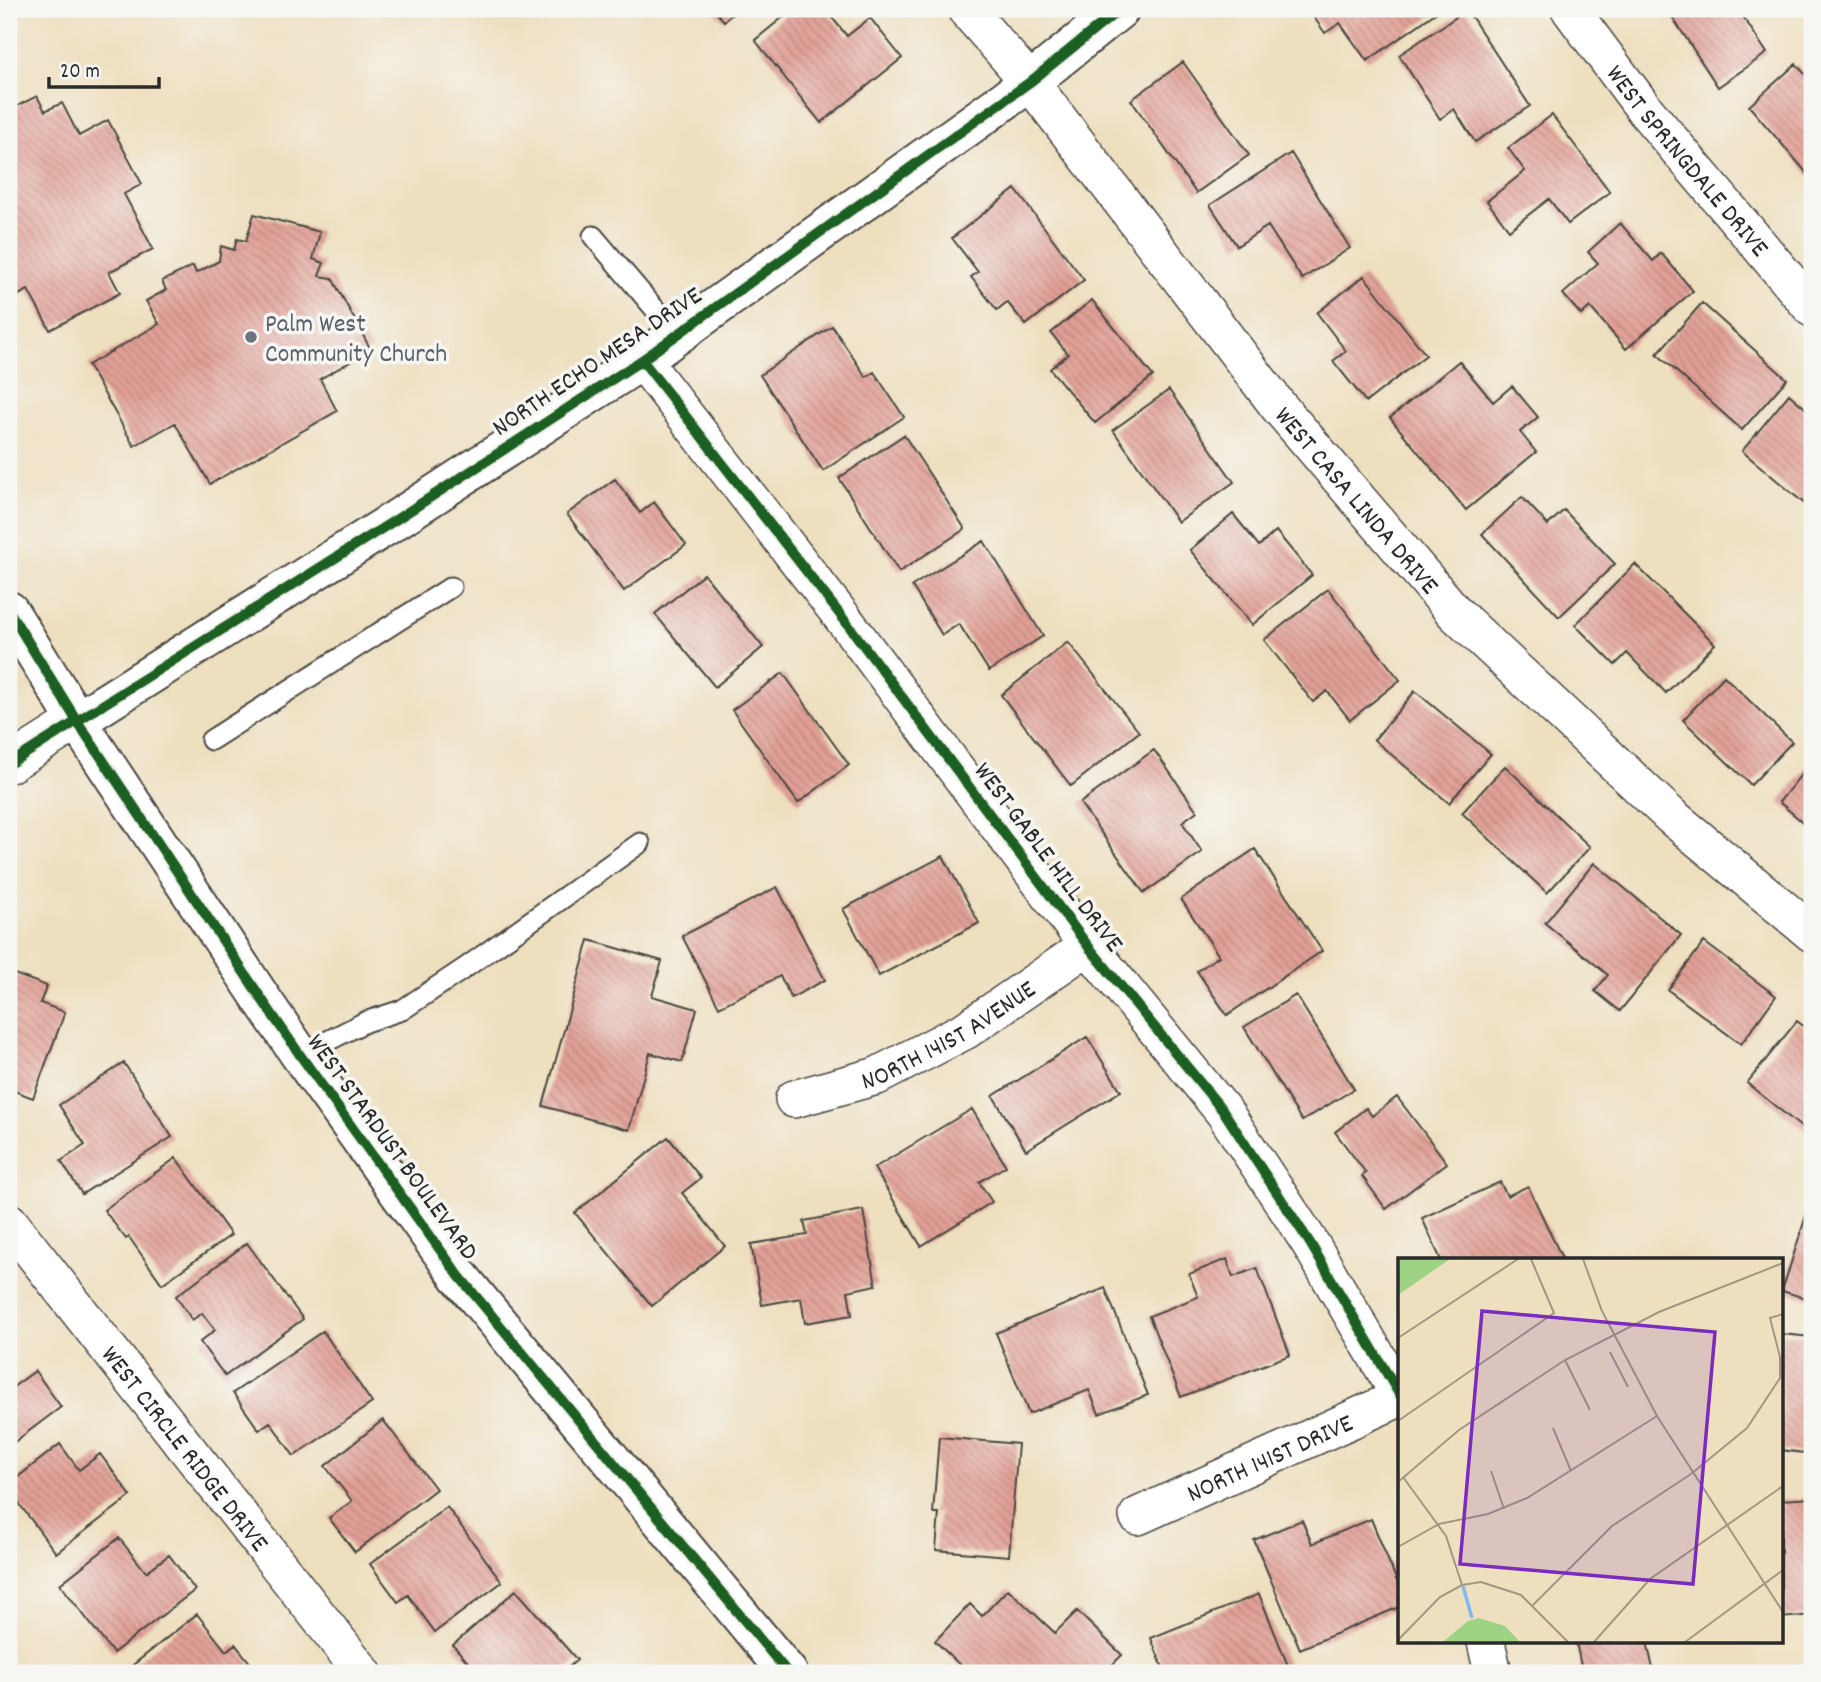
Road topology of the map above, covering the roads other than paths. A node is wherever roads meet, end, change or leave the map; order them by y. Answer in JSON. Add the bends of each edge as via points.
{"nodes":[{"id":1,"x":966,"y":9,"type":"edge"},
{"id":2,"x":1120,"y":9,"type":"edge"},
{"id":3,"x":1570,"y":9,"type":"edge"},
{"id":4,"x":1030,"y":82,"type":"junction"},
{"id":5,"x":593,"y":236,"type":"dead end"},
{"id":6,"x":1812,"y":308,"type":"edge"},
{"id":7,"x":677,"y":335,"type":"junction"},
{"id":8,"x":642,"y":360,"type":"junction"},
{"id":9,"x":450,"y":587,"type":"dead end"},
{"id":10,"x":9,"y":611,"type":"edge"},
{"id":11,"x":77,"y":721,"type":"junction"},
{"id":12,"x":211,"y":740,"type":"dead end"},
{"id":13,"x":9,"y":764,"type":"edge"},
{"id":14,"x":640,"y":843,"type":"dead end"},
{"id":15,"x":1812,"y":933,"type":"edge"},
{"id":16,"x":1088,"y":946,"type":"junction"},
{"id":17,"x":300,"y":1055,"type":"junction"},
{"id":18,"x":794,"y":1099,"type":"dead end"},
{"id":19,"x":9,"y":1222,"type":"edge"},
{"id":20,"x":1398,"y":1394,"type":"edge"},
{"id":21,"x":1398,"y":1396,"type":"edge"},
{"id":22,"x":1138,"y":1516,"type":"dead end"},
{"id":23,"x":1486,"y":1644,"type":"edge"},
{"id":24,"x":363,"y":1673,"type":"edge"},
{"id":25,"x":788,"y":1673,"type":"edge"},
{"id":26,"x":1493,"y":1673,"type":"edge"}],
"edges":[{"from":1,"to":4,"type":"street","name":"WEST CASA LINDA DRIVE"},
{"from":2,"to":4,"type":"street","name":"NORTH ECHO MESA DRIVE"},
{"from":3,"to":6,"type":"street","name":"WEST SPRINGDALE DRIVE","via":[[1645,110]]},
{"from":4,"to":7,"type":"street","name":"NORTH ECHO MESA DRIVE"},
{"from":4,"to":15,"type":"street","name":"WEST CASA LINDA DRIVE","via":[[1279,407],[1455,613],[1671,816]]},
{"from":5,"to":7,"type":"lane"},
{"from":7,"to":8,"type":"street","name":"NORTH ECHO MESA DRIVE"},
{"from":8,"to":11,"type":"street","name":"NORTH ECHO MESA DRIVE"},
{"from":8,"to":16,"type":"street","name":"WEST GABLE HILL DRIVE","via":[[849,626]]},
{"from":9,"to":12,"type":"lane"},
{"from":10,"to":11,"type":"street","name":"WEST STARDUST BOULEVARD"},
{"from":11,"to":13,"type":"street"},
{"from":11,"to":17,"type":"street","name":"WEST STARDUST BOULEVARD"},
{"from":14,"to":17,"type":"lane","via":[[402,1010],[365,1022]]},
{"from":16,"to":18,"type":"street","name":"NORTH 141ST AVENUE","via":[[966,1030],[877,1076]]},
{"from":16,"to":20,"type":"street","name":"WEST GABLE HILL DRIVE","via":[[1224,1112],[1310,1243]]},
{"from":17,"to":25,"type":"street","name":"WEST STARDUST BOULEVARD","via":[[459,1276]]},
{"from":19,"to":24,"type":"street","name":"WEST CIRCLE RIDGE DRIVE"},
{"from":21,"to":22,"type":"street","name":"NORTH 141ST DRIVE"},
{"from":23,"to":26,"type":"street"}]}
